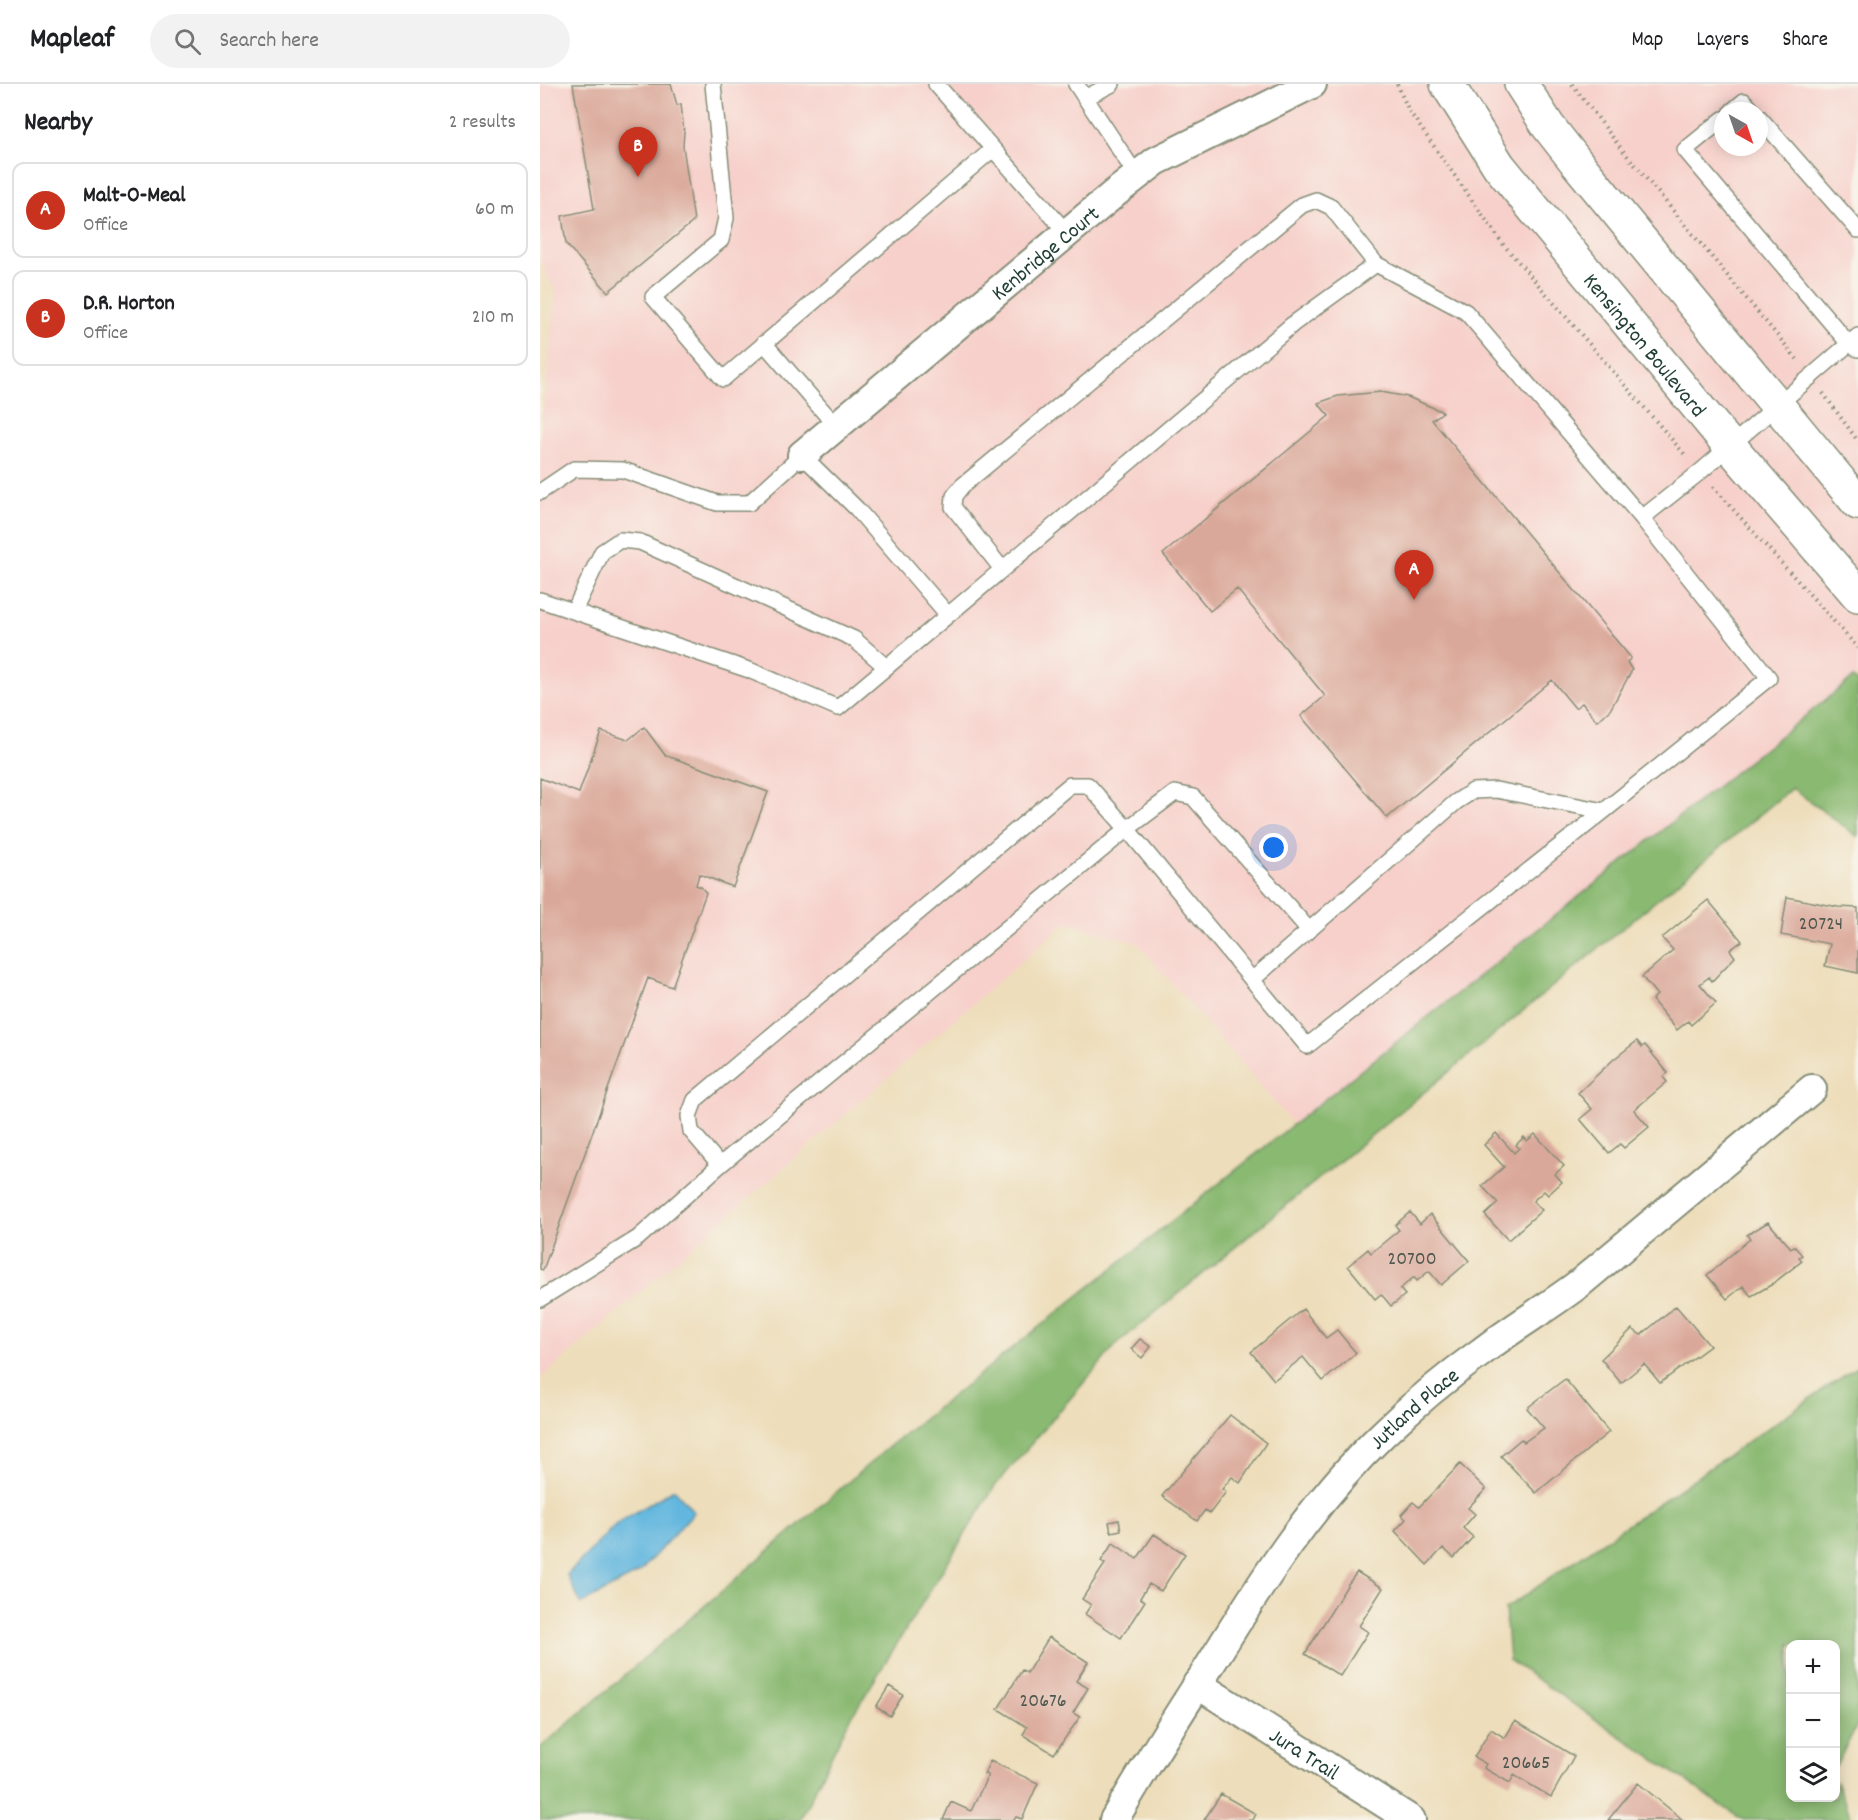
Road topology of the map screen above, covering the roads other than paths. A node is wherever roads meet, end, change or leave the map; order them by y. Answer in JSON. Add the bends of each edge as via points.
{"nodes":[{"id":1,"x":713,"y":84,"type":"edge"},
{"id":2,"x":936,"y":84,"type":"edge"},
{"id":3,"x":1076,"y":84,"type":"edge"},
{"id":4,"x":1112,"y":84,"type":"edge"},
{"id":5,"x":1312,"y":84,"type":"edge"},
{"id":6,"x":1447,"y":84,"type":"edge"},
{"id":7,"x":1521,"y":84,"type":"edge"},
{"id":8,"x":1085,"y":98,"type":"junction"},
{"id":9,"x":1714,"y":126,"type":"edge"},
{"id":10,"x":1768,"y":127,"type":"edge"},
{"id":11,"x":993,"y":149,"type":"junction"},
{"id":12,"x":1137,"y":176,"type":"junction"},
{"id":13,"x":1858,"y":230,"type":"edge"},
{"id":14,"x":1067,"y":233,"type":"junction"},
{"id":15,"x":1376,"y":264,"type":"junction"},
{"id":16,"x":764,"y":343,"type":"junction"},
{"id":17,"x":1855,"y":343,"type":"edge"},
{"id":18,"x":1777,"y":405,"type":"junction"},
{"id":19,"x":836,"y":426,"type":"junction"},
{"id":20,"x":1730,"y":446,"type":"junction"},
{"id":21,"x":802,"y":455,"type":"junction"},
{"id":22,"x":540,"y":492,"type":"edge"},
{"id":23,"x":1858,"y":503,"type":"edge"},
{"id":24,"x":1642,"y":518,"type":"junction"},
{"id":25,"x":1002,"y":569,"type":"junction"},
{"id":26,"x":1858,"y":595,"type":"edge"},
{"id":27,"x":540,"y":600,"type":"edge"},
{"id":28,"x":574,"y":611,"type":"junction"},
{"id":29,"x":948,"y":615,"type":"junction"},
{"id":30,"x":886,"y":667,"type":"junction"},
{"id":31,"x":1604,"y":811,"type":"junction"},
{"id":32,"x":1127,"y":829,"type":"junction"},
{"id":33,"x":1309,"y":930,"type":"junction"},
{"id":34,"x":1252,"y":980,"type":"junction"},
{"id":35,"x":1812,"y":1089,"type":"dead end"},
{"id":36,"x":720,"y":1165,"type":"junction"},
{"id":37,"x":540,"y":1299,"type":"edge"},
{"id":38,"x":1197,"y":1684,"type":"junction"},
{"id":39,"x":1114,"y":1820,"type":"edge"},
{"id":40,"x":1411,"y":1820,"type":"edge"}],
"edges":[{"from":1,"to":16,"type":"lane","via":[[726,218],[721,240],[653,297],[723,379]]},
{"from":2,"to":11,"type":"lane"},
{"from":3,"to":8,"type":"lane"},
{"from":4,"to":8,"type":"lane"},
{"from":5,"to":12,"type":"street","name":"Kenbridge Court","via":[[1156,161]]},
{"from":6,"to":20,"type":"street","name":"Kensington Boulevard","via":[[1499,166]]},
{"from":7,"to":18,"type":"street","via":[[1548,126]]},
{"from":8,"to":12,"type":"lane"},
{"from":9,"to":17,"type":"lane","via":[[1685,150]]},
{"from":10,"to":13,"type":"lane"},
{"from":11,"to":14,"type":"lane"},
{"from":11,"to":16,"type":"lane"},
{"from":12,"to":14,"type":"street","name":"Kenbridge Court"},
{"from":14,"to":19,"type":"street","name":"Kenbridge Court"},
{"from":15,"to":24,"type":"lane","via":[[1466,312]]},
{"from":15,"to":25,"type":"lane","via":[[1293,324]]},
{"from":15,"to":25,"type":"lane","via":[[1330,207],[1316,200],[1302,205],[962,486],[954,496],[953,507]]},
{"from":16,"to":19,"type":"lane"},
{"from":17,"to":18,"type":"lane"},
{"from":18,"to":20,"type":"lane"},
{"from":18,"to":23,"type":"street"},
{"from":19,"to":21,"type":"street","name":"Kenbridge Court"},
{"from":20,"to":24,"type":"lane"},
{"from":20,"to":26,"type":"street","name":"Kensington Boulevard"},
{"from":21,"to":22,"type":"lane","via":[[749,503],[717,503],[623,470],[574,469]]},
{"from":21,"to":29,"type":"lane","via":[[857,509]]},
{"from":24,"to":31,"type":"lane","via":[[1769,678]]},
{"from":25,"to":29,"type":"lane"},
{"from":27,"to":28,"type":"lane"},
{"from":28,"to":30,"type":"lane","via":[[749,670],[838,708]]},
{"from":28,"to":30,"type":"lane","via":[[602,552],[620,540],[640,542],[854,639]]},
{"from":29,"to":30,"type":"lane"},
{"from":31,"to":33,"type":"lane","via":[[1496,790],[1473,791]]},
{"from":31,"to":34,"type":"lane","via":[[1307,1046]]},
{"from":32,"to":33,"type":"lane","via":[[1175,793],[1193,796]]},
{"from":32,"to":34,"type":"lane"},
{"from":32,"to":36,"type":"lane"},
{"from":32,"to":36,"type":"lane","via":[[1088,785],[1071,785],[695,1100],[689,1116],[691,1131]]},
{"from":33,"to":34,"type":"lane"},
{"from":35,"to":38,"type":"street","name":"Jutland Place","via":[[1580,1283],[1454,1372],[1382,1436],[1301,1527]]},
{"from":36,"to":37,"type":"lane","via":[[638,1238]]},
{"from":38,"to":39,"type":"street","name":"Jutland Place"},
{"from":38,"to":40,"type":"street","name":"Jura Trail"}]}
